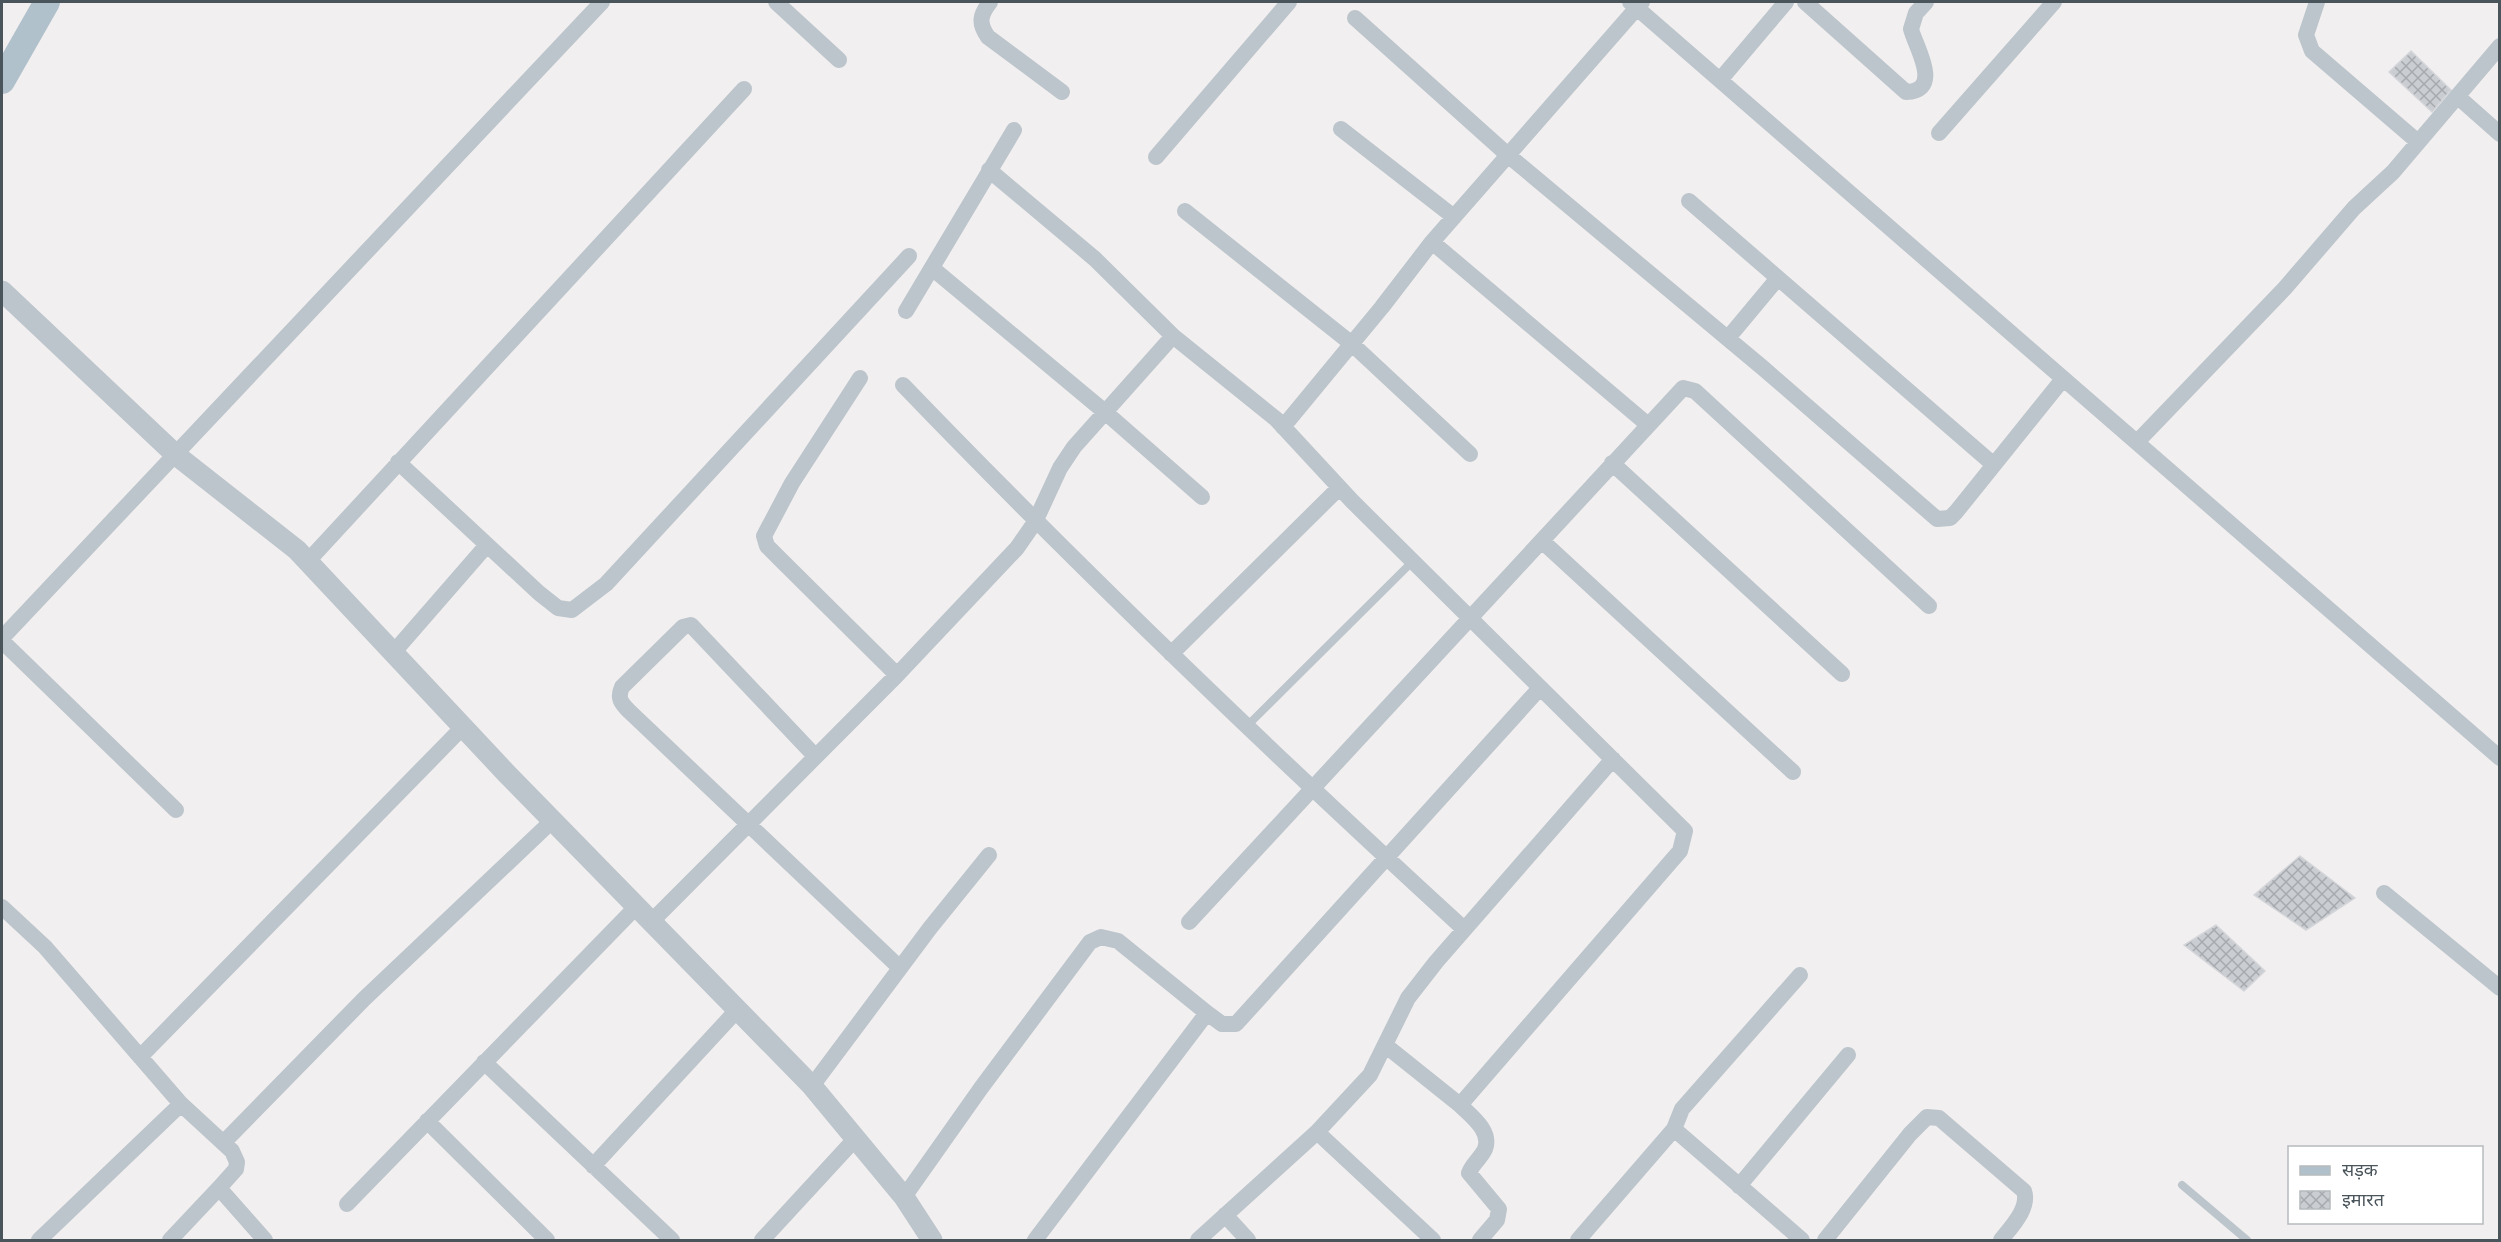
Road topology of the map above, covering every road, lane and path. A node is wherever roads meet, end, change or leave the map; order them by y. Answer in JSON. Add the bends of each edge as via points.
{"nodes":[{"id":1,"x":47,"y":2,"type":"edge"},
{"id":2,"x":602,"y":2,"type":"edge"},
{"id":3,"x":776,"y":2,"type":"edge"},
{"id":4,"x":990,"y":2,"type":"edge"},
{"id":5,"x":1289,"y":2,"type":"edge"},
{"id":6,"x":1786,"y":2,"type":"edge"},
{"id":7,"x":1805,"y":2,"type":"edge"},
{"id":8,"x":1926,"y":2,"type":"edge"},
{"id":9,"x":2054,"y":2,"type":"edge"},
{"id":10,"x":2318,"y":2,"type":"edge"},
{"id":11,"x":1636,"y":4,"type":"edge"},
{"id":12,"x":1355,"y":18,"type":"dead end"},
{"id":13,"x":2499,"y":46,"type":"edge"},
{"id":14,"x":839,"y":60,"type":"dead end"},
{"id":15,"x":1720,"y":80,"type":"junction"},
{"id":16,"x":2,"y":81,"type":"edge"},
{"id":17,"x":744,"y":89,"type":"dead end"},
{"id":18,"x":1062,"y":92,"type":"dead end"},
{"id":19,"x":2457,"y":96,"type":"junction"},
{"id":20,"x":1341,"y":129,"type":"dead end"},
{"id":21,"x":1014,"y":130,"type":"dead end"},
{"id":22,"x":1939,"y":133,"type":"dead end"},
{"id":23,"x":2499,"y":134,"type":"edge"},
{"id":24,"x":2418,"y":142,"type":"junction"},
{"id":25,"x":1509,"y":156,"type":"junction"},
{"id":26,"x":1156,"y":157,"type":"dead end"},
{"id":27,"x":989,"y":170,"type":"junction"},
{"id":28,"x":1689,"y":201,"type":"dead end"},
{"id":29,"x":1185,"y":211,"type":"dead end"},
{"id":30,"x":1454,"y":217,"type":"junction"},
{"id":31,"x":1432,"y":242,"type":"junction"},
{"id":32,"x":909,"y":256,"type":"dead end"},
{"id":33,"x":932,"y":268,"type":"junction"},
{"id":34,"x":1778,"y":278,"type":"junction"},
{"id":35,"x":2,"y":291,"type":"edge"},
{"id":36,"x":906,"y":311,"type":"dead end"},
{"id":37,"x":1173,"y":336,"type":"junction"},
{"id":38,"x":1728,"y":338,"type":"junction"},
{"id":39,"x":1352,"y":344,"type":"junction"},
{"id":40,"x":860,"y":378,"type":"dead end"},
{"id":41,"x":2063,"y":379,"type":"junction"},
{"id":42,"x":903,"y":385,"type":"dead end"},
{"id":43,"x":1105,"y":412,"type":"junction"},
{"id":44,"x":1647,"y":424,"type":"junction"},
{"id":45,"x":1283,"y":427,"type":"junction"},
{"id":46,"x":2137,"y":442,"type":"junction"},
{"id":47,"x":1470,"y":454,"type":"dead end"},
{"id":48,"x":176,"y":455,"type":"junction"},
{"id":49,"x":398,"y":462,"type":"junction"},
{"id":50,"x":1612,"y":464,"type":"junction"},
{"id":51,"x":1994,"y":465,"type":"junction"},
{"id":52,"x":1340,"y":488,"type":"junction"},
{"id":53,"x":1202,"y":497,"type":"dead end"},
{"id":54,"x":1035,"y":522,"type":"junction"},
{"id":55,"x":1542,"y":541,"type":"junction"},
{"id":56,"x":487,"y":545,"type":"junction"},
{"id":57,"x":308,"y":561,"type":"junction"},
{"id":58,"x":1413,"y":561,"type":"junction"},
{"id":59,"x":1929,"y":606,"type":"dead end"},
{"id":60,"x":1471,"y":619,"type":"junction"},
{"id":61,"x":2,"y":640,"type":"edge"},
{"id":62,"x":393,"y":652,"type":"junction"},
{"id":63,"x":1171,"y":654,"type":"junction"},
{"id":64,"x":1842,"y":674,"type":"dead end"},
{"id":65,"x":897,"y":675,"type":"junction"},
{"id":66,"x":1540,"y":688,"type":"junction"},
{"id":67,"x":1247,"y":726,"type":"junction"},
{"id":68,"x":463,"y":727,"type":"junction"},
{"id":69,"x":815,"y":756,"type":"junction"},
{"id":70,"x":2499,"y":758,"type":"edge"},
{"id":71,"x":1612,"y":759,"type":"junction"},
{"id":72,"x":1792,"y":772,"type":"dead end"},
{"id":73,"x":1313,"y":790,"type":"junction"},
{"id":74,"x":176,"y":810,"type":"dead end"},
{"id":75,"x":552,"y":821,"type":"junction"},
{"id":76,"x":749,"y":824,"type":"junction"},
{"id":77,"x":989,"y":855,"type":"dead end"},
{"id":78,"x":1385,"y":857,"type":"junction"},
{"id":79,"x":2384,"y":892,"type":"dead end"},
{"id":80,"x":2,"y":907,"type":"edge"},
{"id":81,"x":636,"y":907,"type":"junction"},
{"id":82,"x":651,"y":922,"type":"junction"},
{"id":83,"x":1189,"y":922,"type":"dead end"},
{"id":84,"x":1464,"y":929,"type":"junction"},
{"id":85,"x":900,"y":968,"type":"junction"},
{"id":86,"x":1800,"y":975,"type":"dead end"},
{"id":87,"x":2499,"y":987,"type":"edge"},
{"id":88,"x":738,"y":1009,"type":"junction"},
{"id":89,"x":1207,"y":1014,"type":"junction"},
{"id":90,"x":1385,"y":1045,"type":"junction"},
{"id":91,"x":1848,"y":1055,"type":"dead end"},
{"id":92,"x":140,"y":1057,"type":"junction"},
{"id":93,"x":484,"y":1062,"type":"junction"},
{"id":94,"x":812,"y":1086,"type":"junction"},
{"id":95,"x":181,"y":1104,"type":"junction"},
{"id":96,"x":1460,"y":1105,"type":"junction"},
{"id":97,"x":427,"y":1121,"type":"junction"},
{"id":98,"x":1674,"y":1129,"type":"junction"},
{"id":99,"x":1317,"y":1131,"type":"junction"},
{"id":100,"x":856,"y":1138,"type":"junction"},
{"id":101,"x":224,"y":1142,"type":"junction"},
{"id":102,"x":593,"y":1166,"type":"junction"},
{"id":103,"x":2182,"y":1185,"type":"dead end"},
{"id":104,"x":1739,"y":1186,"type":"junction"},
{"id":105,"x":219,"y":1188,"type":"junction"},
{"id":106,"x":904,"y":1197,"type":"junction"},
{"id":107,"x":347,"y":1204,"type":"dead end"},
{"id":108,"x":1225,"y":1215,"type":"junction"},
{"id":109,"x":39,"y":1240,"type":"edge"},
{"id":110,"x":170,"y":1240,"type":"edge"},
{"id":111,"x":265,"y":1240,"type":"edge"},
{"id":112,"x":547,"y":1240,"type":"edge"},
{"id":113,"x":672,"y":1240,"type":"edge"},
{"id":114,"x":762,"y":1240,"type":"edge"},
{"id":115,"x":932,"y":1240,"type":"edge"},
{"id":116,"x":1035,"y":1240,"type":"edge"},
{"id":117,"x":1198,"y":1240,"type":"edge"},
{"id":118,"x":1248,"y":1240,"type":"edge"},
{"id":119,"x":1433,"y":1240,"type":"edge"},
{"id":120,"x":1480,"y":1240,"type":"edge"},
{"id":121,"x":1578,"y":1240,"type":"edge"},
{"id":122,"x":1802,"y":1240,"type":"edge"},
{"id":123,"x":1825,"y":1240,"type":"edge"},
{"id":124,"x":2001,"y":1240,"type":"edge"},
{"id":125,"x":2247,"y":1240,"type":"edge"}],
"edges":[{"from":1,"to":16,"type":"main road"},
{"from":2,"to":48,"type":"street"},
{"from":3,"to":14,"type":"street"},
{"from":4,"to":18,"type":"street","via":[[980,17],[988,37]]},
{"from":5,"to":26,"type":"street"},
{"from":6,"to":15,"type":"street"},
{"from":7,"to":8,"type":"street","via":[[1906,92],[1918,88],[1924,79],[1924,61],[1911,30],[1916,13]]},
{"from":9,"to":22,"type":"street"},
{"from":10,"to":24,"type":"street","via":[[2306,35],[2312,51]]},
{"from":11,"to":15,"type":"street"},
{"from":11,"to":25,"type":"street"},
{"from":12,"to":25,"type":"street"},
{"from":13,"to":19,"type":"street"},
{"from":15,"to":41,"type":"street"},
{"from":17,"to":49,"type":"street"},
{"from":19,"to":23,"type":"street"},
{"from":19,"to":24,"type":"street"},
{"from":20,"to":30,"type":"street"},
{"from":21,"to":27,"type":"street"},
{"from":24,"to":46,"type":"street"},
{"from":25,"to":30,"type":"street"},
{"from":25,"to":38,"type":"street"},
{"from":27,"to":33,"type":"street"},
{"from":27,"to":37,"type":"street","via":[[1095,259]]},
{"from":28,"to":34,"type":"street"},
{"from":29,"to":39,"type":"street"},
{"from":30,"to":31,"type":"street"},
{"from":31,"to":39,"type":"street"},
{"from":31,"to":44,"type":"street"},
{"from":32,"to":56,"type":"street","via":[[606,584],[572,610],[558,608]]},
{"from":33,"to":36,"type":"street"},
{"from":33,"to":43,"type":"street"},
{"from":34,"to":38,"type":"street"},
{"from":34,"to":51,"type":"street"},
{"from":35,"to":48,"type":"street"},
{"from":37,"to":43,"type":"street"},
{"from":37,"to":45,"type":"street"},
{"from":38,"to":51,"type":"street","via":[[1937,519],[1950,518]]},
{"from":39,"to":45,"type":"street"},
{"from":39,"to":47,"type":"street"},
{"from":40,"to":65,"type":"street","via":[[792,483],[764,536],[767,546],[780,560]]},
{"from":41,"to":46,"type":"street"},
{"from":41,"to":51,"type":"street"},
{"from":42,"to":54,"type":"street"},
{"from":43,"to":53,"type":"street"},
{"from":43,"to":54,"type":"street","via":[[1060,468]]},
{"from":44,"to":50,"type":"street"},
{"from":44,"to":59,"type":"street","via":[[1678,390],[1695,391]]},
{"from":45,"to":52,"type":"street"},
{"from":46,"to":70,"type":"street"},
{"from":48,"to":57,"type":"street"},
{"from":48,"to":61,"type":"street"},
{"from":49,"to":56,"type":"street"},
{"from":49,"to":57,"type":"street"},
{"from":50,"to":55,"type":"street"},
{"from":50,"to":64,"type":"street"},
{"from":52,"to":58,"type":"street"},
{"from":52,"to":63,"type":"street"},
{"from":54,"to":63,"type":"street"},
{"from":54,"to":65,"type":"street","via":[[1017,548]]},
{"from":55,"to":60,"type":"street"},
{"from":55,"to":72,"type":"street"},
{"from":56,"to":62,"type":"street"},
{"from":57,"to":62,"type":"street"},
{"from":58,"to":60,"type":"street"},
{"from":58,"to":67,"type":"lane"},
{"from":60,"to":66,"type":"street"},
{"from":60,"to":73,"type":"street"},
{"from":61,"to":74,"type":"street"},
{"from":62,"to":68,"type":"street"},
{"from":63,"to":67,"type":"street"},
{"from":65,"to":69,"type":"street"},
{"from":66,"to":71,"type":"street"},
{"from":66,"to":78,"type":"street"},
{"from":67,"to":73,"type":"street"},
{"from":68,"to":75,"type":"street"},
{"from":68,"to":92,"type":"street"},
{"from":69,"to":76,"type":"street"},
{"from":69,"to":76,"type":"street","via":[[691,625],[683,627],[622,687],[620,701]]},
{"from":71,"to":84,"type":"street"},
{"from":71,"to":96,"type":"street","via":[[1681,825],[1684,843]]},
{"from":73,"to":78,"type":"street"},
{"from":73,"to":83,"type":"street"},
{"from":75,"to":81,"type":"street"},
{"from":75,"to":101,"type":"street","via":[[364,999]]},
{"from":76,"to":82,"type":"street"},
{"from":76,"to":85,"type":"street"},
{"from":77,"to":85,"type":"street"},
{"from":78,"to":84,"type":"street"},
{"from":78,"to":89,"type":"street","via":[[1236,1024],[1222,1024]]},
{"from":79,"to":87,"type":"street"},
{"from":80,"to":92,"type":"street","via":[[45,947]]},
{"from":81,"to":82,"type":"street"},
{"from":81,"to":93,"type":"street"},
{"from":82,"to":88,"type":"street"},
{"from":84,"to":90,"type":"street","via":[[1408,998]]},
{"from":85,"to":94,"type":"street"},
{"from":86,"to":98,"type":"street","via":[[1682,1109]]},
{"from":88,"to":94,"type":"street"},
{"from":88,"to":102,"type":"street"},
{"from":89,"to":106,"type":"street","via":[[1118,941],[1101,936],[1090,942]]},
{"from":89,"to":116,"type":"street"},
{"from":90,"to":96,"type":"street"},
{"from":90,"to":99,"type":"street","via":[[1370,1075]]},
{"from":91,"to":104,"type":"street"},
{"from":92,"to":95,"type":"street"},
{"from":93,"to":97,"type":"street"},
{"from":93,"to":102,"type":"street"},
{"from":94,"to":100,"type":"street"},
{"from":95,"to":101,"type":"street"},
{"from":95,"to":109,"type":"street"},
{"from":96,"to":120,"type":"street","via":[[1477,1122],[1486,1139],[1485,1149],[1469,1173],[1499,1209],[1493,1226]]},
{"from":97,"to":107,"type":"street"},
{"from":97,"to":112,"type":"street"},
{"from":98,"to":104,"type":"street"},
{"from":98,"to":121,"type":"street"},
{"from":99,"to":108,"type":"street"},
{"from":99,"to":119,"type":"street"},
{"from":100,"to":106,"type":"street"},
{"from":100,"to":114,"type":"street"},
{"from":101,"to":105,"type":"street","via":[[237,1162],[231,1176]]},
{"from":102,"to":113,"type":"street"},
{"from":103,"to":125,"type":"lane"},
{"from":104,"to":122,"type":"street"},
{"from":105,"to":110,"type":"street"},
{"from":105,"to":111,"type":"street"},
{"from":106,"to":115,"type":"street"},
{"from":108,"to":117,"type":"street"},
{"from":108,"to":118,"type":"street"},
{"from":123,"to":124,"type":"street","via":[[1922,1120],[1932,1117],[1949,1124],[2024,1191],[2024,1207]]}]}
